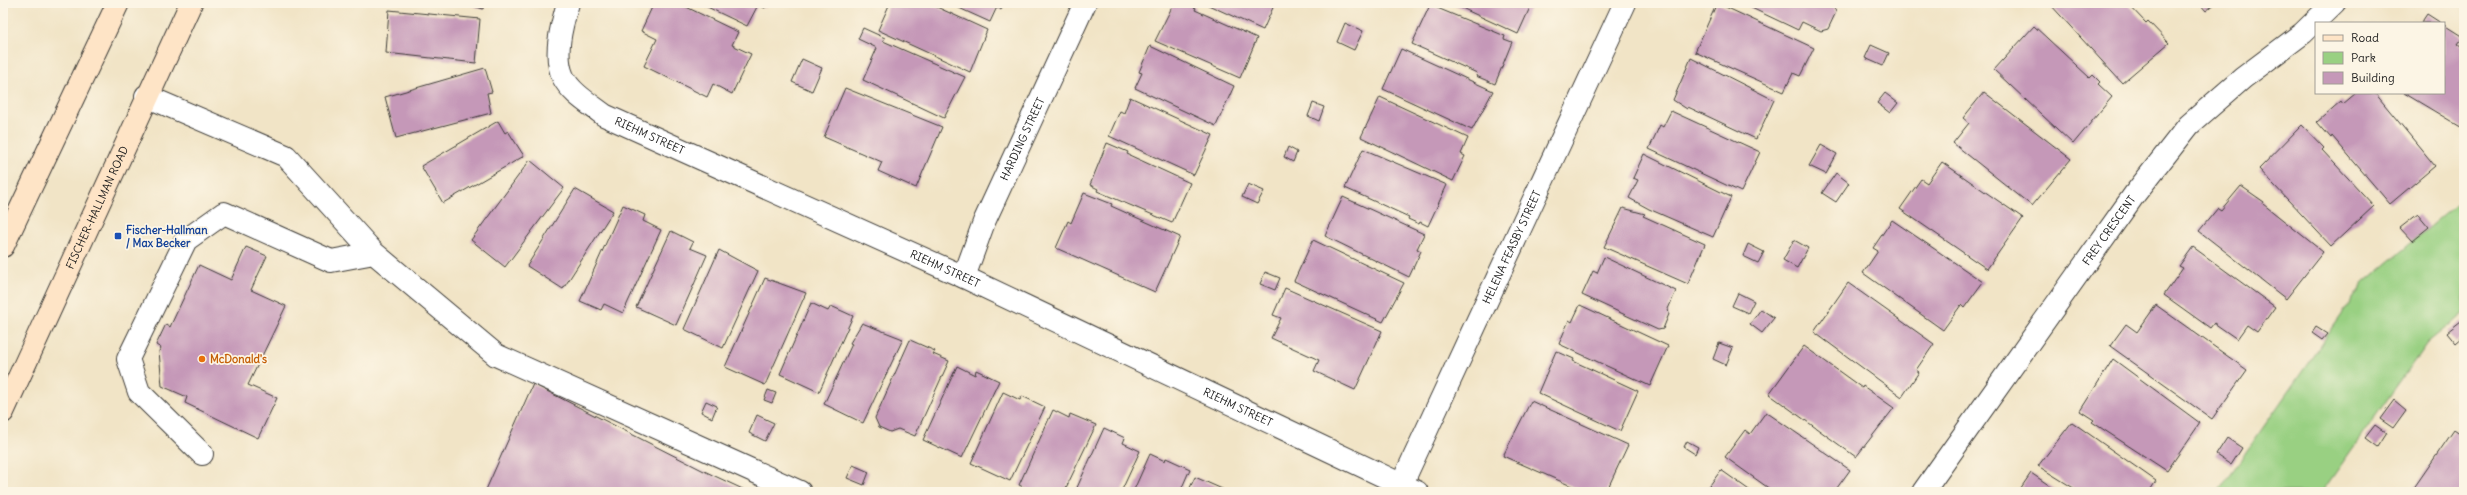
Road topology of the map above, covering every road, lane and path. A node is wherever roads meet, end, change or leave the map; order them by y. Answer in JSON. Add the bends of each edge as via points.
{"nodes":[{"id":1,"x":118,"y":3,"type":"edge"},
{"id":2,"x":191,"y":3,"type":"edge"},
{"id":3,"x":568,"y":3,"type":"edge"},
{"id":4,"x":1085,"y":3,"type":"edge"},
{"id":5,"x":1625,"y":3,"type":"edge"},
{"id":6,"x":2334,"y":3,"type":"edge"},
{"id":7,"x":146,"y":96,"type":"junction"},
{"id":8,"x":3,"y":246,"type":"edge"},
{"id":9,"x":374,"y":253,"type":"junction"},
{"id":10,"x":964,"y":277,"type":"junction"},
{"id":11,"x":3,"y":412,"type":"edge"},
{"id":12,"x":202,"y":454,"type":"dead end"},
{"id":13,"x":1406,"y":490,"type":"edge"},
{"id":14,"x":800,"y":492,"type":"edge"},
{"id":15,"x":1923,"y":492,"type":"edge"}],
"edges":[{"from":1,"to":8,"type":"main road"},
{"from":2,"to":7,"type":"main road","name":"FISCHER-HALLMAN ROAD"},
{"from":3,"to":10,"type":"street","name":"RIEHM STREET","via":[[559,32],[563,76],[577,94],[604,115]]},
{"from":4,"to":10,"type":"street","name":"HARDING STREET","via":[[984,222]]},
{"from":5,"to":13,"type":"street","name":"HELENA FEASBY STREET"},
{"from":6,"to":15,"type":"street","name":"FREY CRESCENT","via":[[2303,33],[2243,78],[2189,125],[2134,195]]},
{"from":7,"to":9,"type":"street","via":[[286,156]]},
{"from":7,"to":11,"type":"main road","name":"FISCHER-HALLMAN ROAD"},
{"from":9,"to":12,"type":"street","via":[[331,261],[224,212],[186,240],[128,359],[139,392]]},
{"from":9,"to":14,"type":"street","via":[[496,355]]},
{"from":10,"to":13,"type":"street","name":"RIEHM STREET"}]}
